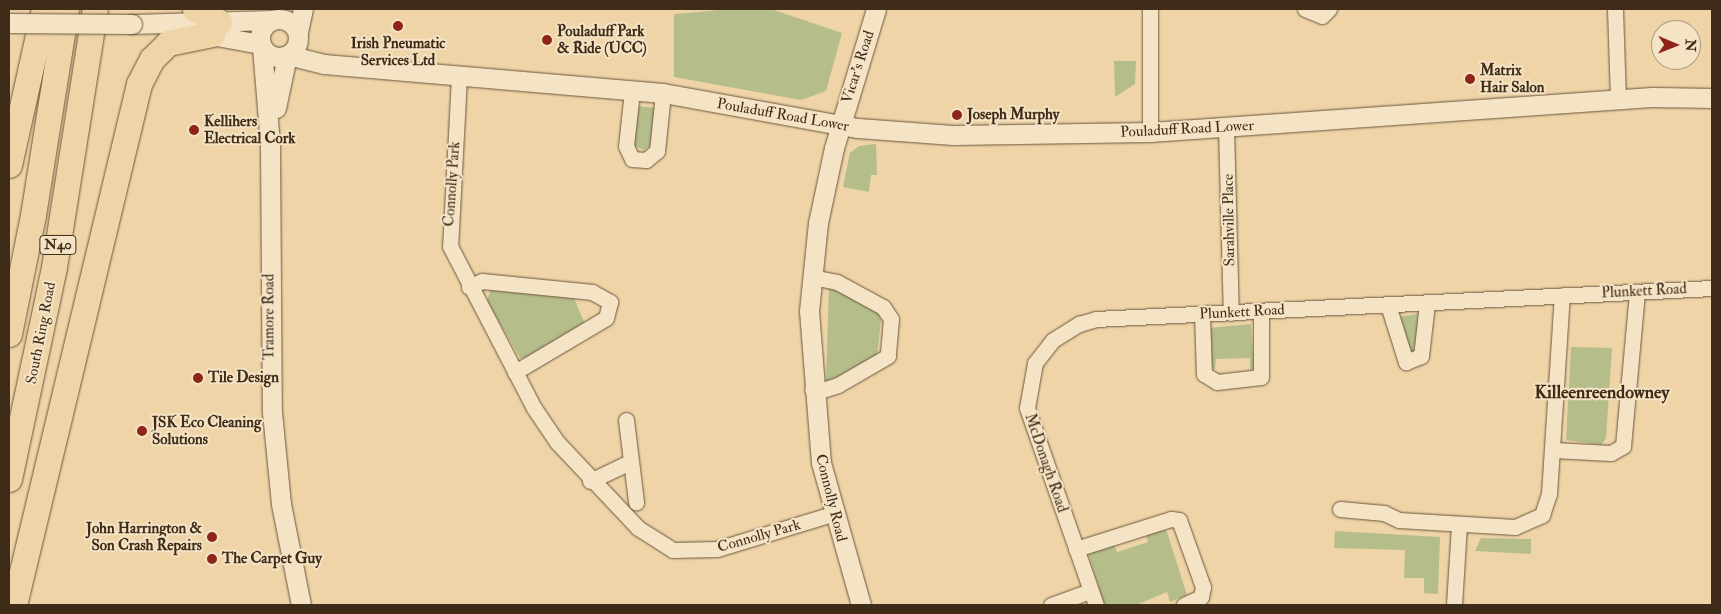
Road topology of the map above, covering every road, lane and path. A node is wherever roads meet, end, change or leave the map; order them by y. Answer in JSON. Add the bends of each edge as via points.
{"nodes":[{"id":1,"x":44,"y":9,"type":"edge"},
{"id":2,"x":66,"y":9,"type":"edge"},
{"id":3,"x":95,"y":9,"type":"edge"},
{"id":4,"x":196,"y":9,"type":"edge"},
{"id":5,"x":303,"y":9,"type":"edge"},
{"id":6,"x":876,"y":9,"type":"edge"},
{"id":7,"x":1150,"y":9,"type":"edge"},
{"id":8,"x":1305,"y":9,"type":"edge"},
{"id":9,"x":1329,"y":9,"type":"edge"},
{"id":10,"x":1614,"y":9,"type":"edge"},
{"id":11,"x":278,"y":16,"type":"edge"},
{"id":12,"x":9,"y":23,"type":"edge"},
{"id":13,"x":216,"y":28,"type":"junction"},
{"id":14,"x":261,"y":45,"type":"junction"},
{"id":15,"x":293,"y":46,"type":"junction"},
{"id":16,"x":459,"y":77,"type":"junction"},
{"id":17,"x":632,"y":91,"type":"junction"},
{"id":18,"x":663,"y":93,"type":"junction"},
{"id":19,"x":1712,"y":98,"type":"edge"},
{"id":20,"x":1618,"y":100,"type":"junction"},
{"id":21,"x":839,"y":125,"type":"junction"},
{"id":22,"x":1226,"y":128,"type":"junction"},
{"id":23,"x":1150,"y":132,"type":"junction"},
{"id":24,"x":270,"y":145,"type":"junction"},
{"id":25,"x":9,"y":165,"type":"edge"},
{"id":26,"x":812,"y":277,"type":"junction"},
{"id":27,"x":469,"y":287,"type":"junction"},
{"id":28,"x":1712,"y":288,"type":"edge"},
{"id":29,"x":1637,"y":292,"type":"junction"},
{"id":30,"x":1562,"y":296,"type":"junction"},
{"id":31,"x":18,"y":297,"type":"junction"},
{"id":32,"x":1427,"y":303,"type":"junction"},
{"id":33,"x":1388,"y":305,"type":"junction"},
{"id":34,"x":1261,"y":311,"type":"junction"},
{"id":35,"x":1231,"y":312,"type":"junction"},
{"id":36,"x":1202,"y":314,"type":"junction"},
{"id":37,"x":1096,"y":319,"type":"joint"},
{"id":38,"x":9,"y":326,"type":"edge"},
{"id":39,"x":9,"y":334,"type":"edge"},
{"id":40,"x":515,"y":372,"type":"junction"},
{"id":41,"x":812,"y":389,"type":"junction"},
{"id":42,"x":626,"y":420,"type":"dead end"},
{"id":43,"x":1553,"y":450,"type":"junction"},
{"id":44,"x":630,"y":462,"type":"junction"},
{"id":45,"x":9,"y":479,"type":"edge"},
{"id":46,"x":590,"y":481,"type":"junction"},
{"id":47,"x":636,"y":502,"type":"dead end"},
{"id":48,"x":1340,"y":509,"type":"dead end"},
{"id":49,"x":832,"y":514,"type":"junction"},
{"id":50,"x":1459,"y":524,"type":"junction"},
{"id":51,"x":1076,"y":549,"type":"junction"},
{"id":52,"x":1090,"y":591,"type":"junction"},
{"id":53,"x":14,"y":605,"type":"edge"},
{"id":54,"x":301,"y":605,"type":"edge"},
{"id":55,"x":861,"y":605,"type":"edge"},
{"id":56,"x":1051,"y":605,"type":"edge"},
{"id":57,"x":1096,"y":605,"type":"edge"},
{"id":58,"x":1184,"y":605,"type":"edge"},
{"id":59,"x":1454,"y":605,"type":"edge"}],
"edges":[{"from":1,"to":25,"type":"highway"},
{"from":2,"to":31,"type":"highway","name":"South Ring Road","number":"N40"},
{"from":3,"to":45,"type":"highway","name":"South Ring Road","number":"N40","via":[[54,267]]},
{"from":4,"to":13,"type":"highway"},
{"from":5,"to":15,"type":"street","name":"Tramore Road"},
{"from":6,"to":21,"type":"street","name":"Vicar's Road"},
{"from":7,"to":23,"type":"street"},
{"from":8,"to":9,"type":"street","via":[[1322,16]]},
{"from":10,"to":20,"type":"street"},
{"from":11,"to":13,"type":"street"},
{"from":11,"to":14,"type":"street","via":[[262,29]]},
{"from":11,"to":15,"type":"street","via":[[290,22]]},
{"from":12,"to":13,"type":"street","bridge":true},
{"from":13,"to":14,"type":"street"},
{"from":13,"to":53,"type":"highway","via":[[168,43],[152,58],[139,84]]},
{"from":14,"to":15,"type":"street","via":[[276,58]]},
{"from":14,"to":24,"type":"street","name":"Tramore Road"},
{"from":15,"to":16,"type":"street","name":"Pouladuff Road Lower","via":[[324,64]]},
{"from":15,"to":24,"type":"street","name":"Tramore Road"},
{"from":16,"to":17,"type":"street","name":"Pouladuff Road Lower"},
{"from":16,"to":27,"type":"street","name":"Connolly Park","via":[[448,228],[454,259]]},
{"from":17,"to":18,"type":"street","name":"Pouladuff Road Lower"},
{"from":17,"to":18,"type":"street","via":[[627,152],[632,159],[646,160],[657,151]]},
{"from":18,"to":21,"type":"street","name":"Pouladuff Road Lower"},
{"from":19,"to":20,"type":"street","name":"Pouladuff Road Lower"},
{"from":20,"to":22,"type":"street","name":"Pouladuff Road Lower"},
{"from":21,"to":23,"type":"street","name":"Pouladuff Road Lower","via":[[953,135]]},
{"from":21,"to":26,"type":"street","name":"Connolly Road"},
{"from":22,"to":23,"type":"street","name":"Pouladuff Road Lower"},
{"from":22,"to":35,"type":"street","name":"Sarahville Place"},
{"from":24,"to":54,"type":"street","name":"Tramore Road","via":[[271,398],[281,504]]},
{"from":26,"to":41,"type":"street","name":"Connolly Road"},
{"from":26,"to":41,"type":"street","via":[[837,282],[884,307],[892,319],[888,356],[838,385],[820,391]]},
{"from":27,"to":40,"type":"street","name":"Connolly Park"},
{"from":27,"to":40,"type":"street","via":[[485,281],[592,292],[610,301],[606,318]]},
{"from":28,"to":29,"type":"street","name":"Plunkett Road"},
{"from":29,"to":30,"type":"street","name":"Plunkett Road"},
{"from":29,"to":43,"type":"street","via":[[1623,446],[1611,453]]},
{"from":30,"to":32,"type":"street","name":"Plunkett Road"},
{"from":30,"to":43,"type":"street"},
{"from":31,"to":38,"type":"highway"},
{"from":31,"to":39,"type":"highway","name":"South Ring Road","number":"N40"},
{"from":32,"to":33,"type":"street","name":"Plunkett Road"},
{"from":32,"to":33,"type":"street","via":[[1422,356],[1406,362]]},
{"from":33,"to":34,"type":"street","name":"Plunkett Road"},
{"from":34,"to":35,"type":"street","name":"Plunkett Road"},
{"from":34,"to":36,"type":"street","via":[[1262,373],[1258,379],[1235,381],[1210,381],[1204,374]]},
{"from":35,"to":36,"type":"street","name":"Plunkett Road"},
{"from":36,"to":37,"type":"street","name":"Plunkett Road"},
{"from":37,"to":51,"type":"street","name":"McDonagh Road","via":[[1079,324],[1047,346],[1035,363],[1027,397],[1029,418]]},
{"from":40,"to":46,"type":"street","name":"Connolly Park","via":[[545,426]]},
{"from":41,"to":49,"type":"street","name":"Connolly Road"},
{"from":42,"to":44,"type":"street"},
{"from":43,"to":50,"type":"street","via":[[1547,508],[1534,522],[1515,527]]},
{"from":44,"to":46,"type":"street"},
{"from":44,"to":47,"type":"street"},
{"from":46,"to":49,"type":"street","name":"Connolly Park","via":[[638,528],[673,550],[717,549]]},
{"from":48,"to":50,"type":"street","via":[[1384,513],[1400,520]]},
{"from":49,"to":55,"type":"street","name":"Connolly Road"},
{"from":50,"to":59,"type":"street"},
{"from":51,"to":52,"type":"street","name":"McDonagh Road"},
{"from":51,"to":58,"type":"street","via":[[1171,519],[1179,520],[1203,587],[1201,597]]},
{"from":52,"to":56,"type":"street"},
{"from":52,"to":57,"type":"street","name":"McDonagh Road"}]}
